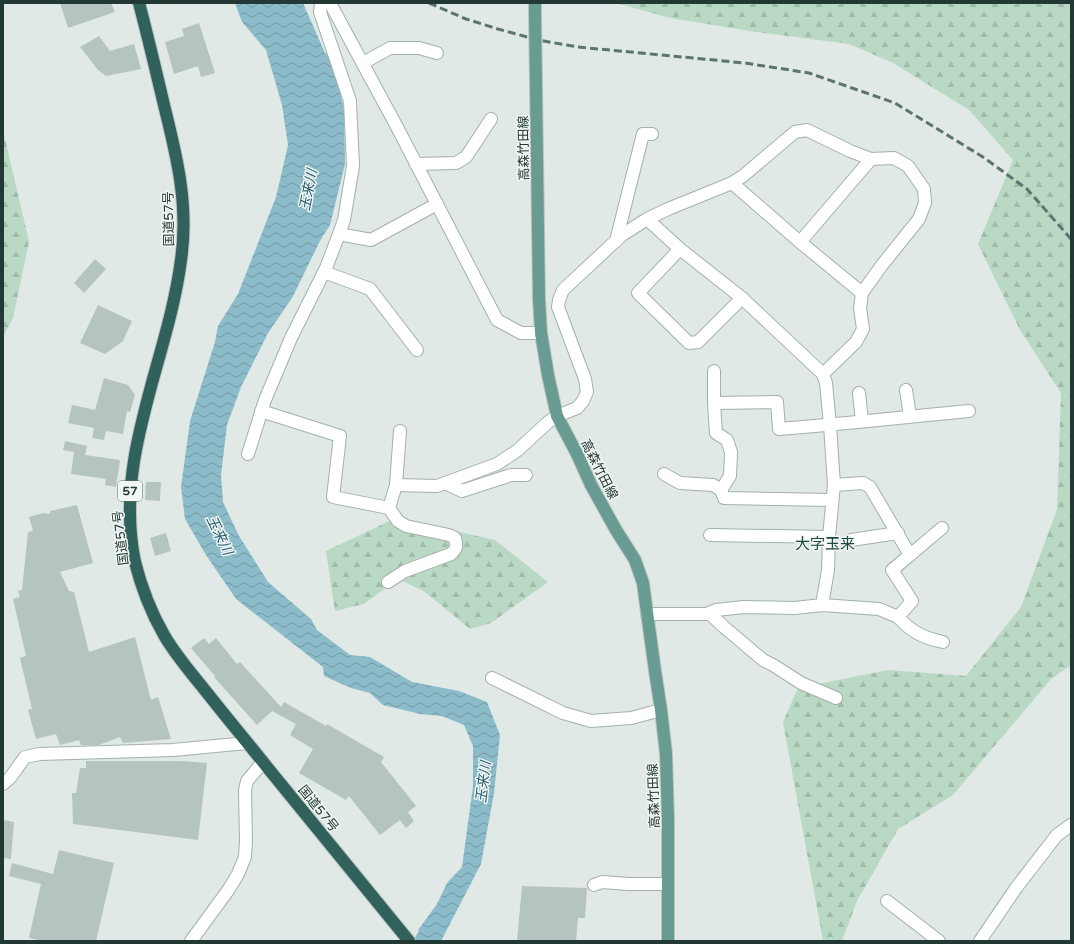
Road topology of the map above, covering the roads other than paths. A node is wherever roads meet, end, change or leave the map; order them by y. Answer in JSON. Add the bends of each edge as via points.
{"nodes":[{"id":1,"x":140,"y":3,"type":"edge"},
{"id":2,"x":328,"y":3,"type":"edge"},
{"id":3,"x":535,"y":9,"type":"edge"},
{"id":4,"x":437,"y":53,"type":"dead end"},
{"id":5,"x":363,"y":63,"type":"junction"},
{"id":6,"x":491,"y":119,"type":"dead end"},
{"id":7,"x":652,"y":134,"type":"dead end"},
{"id":8,"x":871,"y":159,"type":"junction"},
{"id":9,"x":416,"y":164,"type":"junction"},
{"id":10,"x":732,"y":183,"type":"junction"},
{"id":11,"x":437,"y":204,"type":"junction"},
{"id":12,"x":647,"y":219,"type":"junction"},
{"id":13,"x":339,"y":234,"type":"junction"},
{"id":14,"x":616,"y":241,"type":"junction"},
{"id":15,"x":800,"y":242,"type":"junction"},
{"id":16,"x":680,"y":249,"type":"junction"},
{"id":17,"x":324,"y":272,"type":"junction"},
{"id":18,"x":862,"y":294,"type":"junction"},
{"id":19,"x":742,"y":298,"type":"junction"},
{"id":20,"x":541,"y":332,"type":"junction"},
{"id":21,"x":417,"y":350,"type":"dead end"},
{"id":22,"x":714,"y":371,"type":"dead end"},
{"id":23,"x":823,"y":374,"type":"junction"},
{"id":24,"x":906,"y":390,"type":"dead end"},
{"id":25,"x":859,"y":393,"type":"dead end"},
{"id":26,"x":714,"y":403,"type":"junction"},
{"id":27,"x":261,"y":411,"type":"junction"},
{"id":28,"x":969,"y":411,"type":"dead end"},
{"id":29,"x":557,"y":416,"type":"junction"},
{"id":30,"x":910,"y":416,"type":"junction"},
{"id":31,"x":862,"y":421,"type":"junction"},
{"id":32,"x":830,"y":425,"type":"junction"},
{"id":33,"x":400,"y":431,"type":"dead end"},
{"id":34,"x":248,"y":454,"type":"dead end"},
{"id":35,"x":664,"y":474,"type":"dead end"},
{"id":36,"x":526,"y":475,"type":"dead end"},
{"id":37,"x":445,"y":483,"type":"junction"},
{"id":38,"x":396,"y":485,"type":"junction"},
{"id":39,"x":834,"y":485,"type":"junction"},
{"id":40,"x":721,"y":490,"type":"junction"},
{"id":41,"x":832,"y":500,"type":"junction"},
{"id":42,"x":389,"y":508,"type":"junction"},
{"id":43,"x":942,"y":528,"type":"dead end"},
{"id":44,"x":898,"y":534,"type":"junction"},
{"id":45,"x":710,"y":535,"type":"dead end"},
{"id":46,"x":829,"y":537,"type":"junction"},
{"id":47,"x":851,"y":540,"type":"dead end"},
{"id":48,"x":910,"y":555,"type":"junction"},
{"id":49,"x":388,"y":582,"type":"dead end"},
{"id":50,"x":822,"y":605,"type":"junction"},
{"id":51,"x":709,"y":613,"type":"junction"},
{"id":52,"x":647,"y":614,"type":"junction"},
{"id":53,"x":898,"y":617,"type":"junction"},
{"id":54,"x":943,"y":642,"type":"dead end"},
{"id":55,"x":492,"y":678,"type":"dead end"},
{"id":56,"x":836,"y":698,"type":"dead end"},
{"id":57,"x":661,"y":710,"type":"junction"},
{"id":58,"x":247,"y":743,"type":"junction"},
{"id":59,"x":263,"y":762,"type":"junction"},
{"id":60,"x":3,"y":784,"type":"edge"},
{"id":61,"x":1071,"y":825,"type":"edge"},
{"id":62,"x":668,"y":884,"type":"junction"},
{"id":63,"x":594,"y":885,"type":"dead end"},
{"id":64,"x":887,"y":902,"type":"dead end"},
{"id":65,"x":191,"y":941,"type":"edge"},
{"id":66,"x":409,"y":941,"type":"edge"},
{"id":67,"x":668,"y":941,"type":"edge"},
{"id":68,"x":938,"y":941,"type":"edge"},
{"id":69,"x":980,"y":941,"type":"edge"}],
"edges":[{"from":1,"to":58,"type":"highway","name":"国道57号","number":"57","via":[[181,178],[184,231],[177,286],[135,452],[130,494],[131,538],[142,584],[164,635],[177,656]]},
{"from":2,"to":5,"type":"street"},
{"from":2,"to":13,"type":"street","via":[[320,12],[350,101],[354,166]]},
{"from":3,"to":20,"type":"main road","name":"高森竹田線","bridge":true},
{"from":4,"to":5,"type":"street","via":[[419,48],[390,48]]},
{"from":5,"to":9,"type":"street"},
{"from":6,"to":9,"type":"street","via":[[466,157],[456,163]]},
{"from":7,"to":14,"type":"street","via":[[643,134]]},
{"from":8,"to":10,"type":"street","via":[[807,130],[795,132]]},
{"from":8,"to":15,"type":"street"},
{"from":8,"to":18,"type":"street","via":[[894,158],[908,166],[924,189],[925,203],[919,219]]},
{"from":9,"to":11,"type":"street"},
{"from":10,"to":12,"type":"street"},
{"from":10,"to":15,"type":"street"},
{"from":11,"to":13,"type":"street","via":[[371,240]]},
{"from":11,"to":20,"type":"street","via":[[497,320],[520,333]]},
{"from":12,"to":14,"type":"street"},
{"from":12,"to":16,"type":"street"},
{"from":13,"to":17,"type":"street"},
{"from":14,"to":29,"type":"street","via":[[563,290],[559,300],[560,314],[585,379],[587,392],[577,408]]},
{"from":15,"to":18,"type":"street"},
{"from":16,"to":19,"type":"street"},
{"from":16,"to":19,"type":"street","via":[[638,293],[689,343],[698,342]]},
{"from":17,"to":21,"type":"street","via":[[370,289]]},
{"from":17,"to":27,"type":"street","via":[[291,338]]},
{"from":18,"to":23,"type":"street","via":[[860,308],[863,329],[856,342]]},
{"from":19,"to":23,"type":"street"},
{"from":20,"to":29,"type":"main road","name":"高森竹田線"},
{"from":22,"to":26,"type":"street"},
{"from":23,"to":32,"type":"street"},
{"from":24,"to":30,"type":"street"},
{"from":25,"to":31,"type":"street"},
{"from":26,"to":32,"type":"street","via":[[777,402],[779,429]]},
{"from":26,"to":40,"type":"street","via":[[716,433],[727,440],[731,452],[730,476]]},
{"from":27,"to":34,"type":"street"},
{"from":27,"to":42,"type":"street","via":[[340,436],[333,497]]},
{"from":28,"to":30,"type":"street"},
{"from":29,"to":37,"type":"street","via":[[518,450],[497,464]]},
{"from":29,"to":52,"type":"main road","name":"高森竹田線","via":[[591,485],[635,560],[643,583]]},
{"from":30,"to":31,"type":"street"},
{"from":31,"to":32,"type":"street"},
{"from":32,"to":39,"type":"street"},
{"from":33,"to":38,"type":"street"},
{"from":35,"to":40,"type":"street","via":[[680,483],[713,485]]},
{"from":36,"to":37,"type":"street","via":[[511,475],[462,491]]},
{"from":37,"to":38,"type":"street","via":[[437,486]]},
{"from":38,"to":42,"type":"street"},
{"from":39,"to":41,"type":"street"},
{"from":39,"to":44,"type":"street","via":[[863,483],[870,487]]},
{"from":40,"to":41,"type":"street","via":[[724,498]]},
{"from":41,"to":46,"type":"street"},
{"from":42,"to":49,"type":"street","via":[[398,521],[406,526],[449,535],[455,538],[457,545],[451,554],[405,571]]},
{"from":43,"to":48,"type":"street"},
{"from":44,"to":47,"type":"street"},
{"from":44,"to":48,"type":"street"},
{"from":45,"to":46,"type":"street"},
{"from":46,"to":50,"type":"street","via":[[828,570]]},
{"from":48,"to":53,"type":"street","via":[[892,570],[912,601]]},
{"from":50,"to":51,"type":"street","via":[[796,608],[744,607]]},
{"from":50,"to":53,"type":"street","via":[[879,610]]},
{"from":51,"to":52,"type":"street"},
{"from":51,"to":56,"type":"street","via":[[763,660],[801,683]]},
{"from":52,"to":57,"type":"main road","name":"高森竹田線"},
{"from":53,"to":54,"type":"street","via":[[918,634]]},
{"from":55,"to":57,"type":"street","via":[[563,713],[592,721],[631,718]]},
{"from":57,"to":62,"type":"main road","name":"高森竹田線","via":[[666,754]]},
{"from":58,"to":59,"type":"highway","name":"国道57号","number":"57"},
{"from":58,"to":60,"type":"street","via":[[173,750],[40,754],[25,757]]},
{"from":59,"to":65,"type":"street","via":[[247,781],[245,790],[245,857],[229,889]]},
{"from":59,"to":66,"type":"highway","name":"国道57号","number":"57"},
{"from":61,"to":69,"type":"street","via":[[1057,835],[1016,888]]},
{"from":62,"to":63,"type":"street","via":[[602,882]]},
{"from":62,"to":67,"type":"main road","name":"高森竹田線"},
{"from":64,"to":68,"type":"street"}]}
